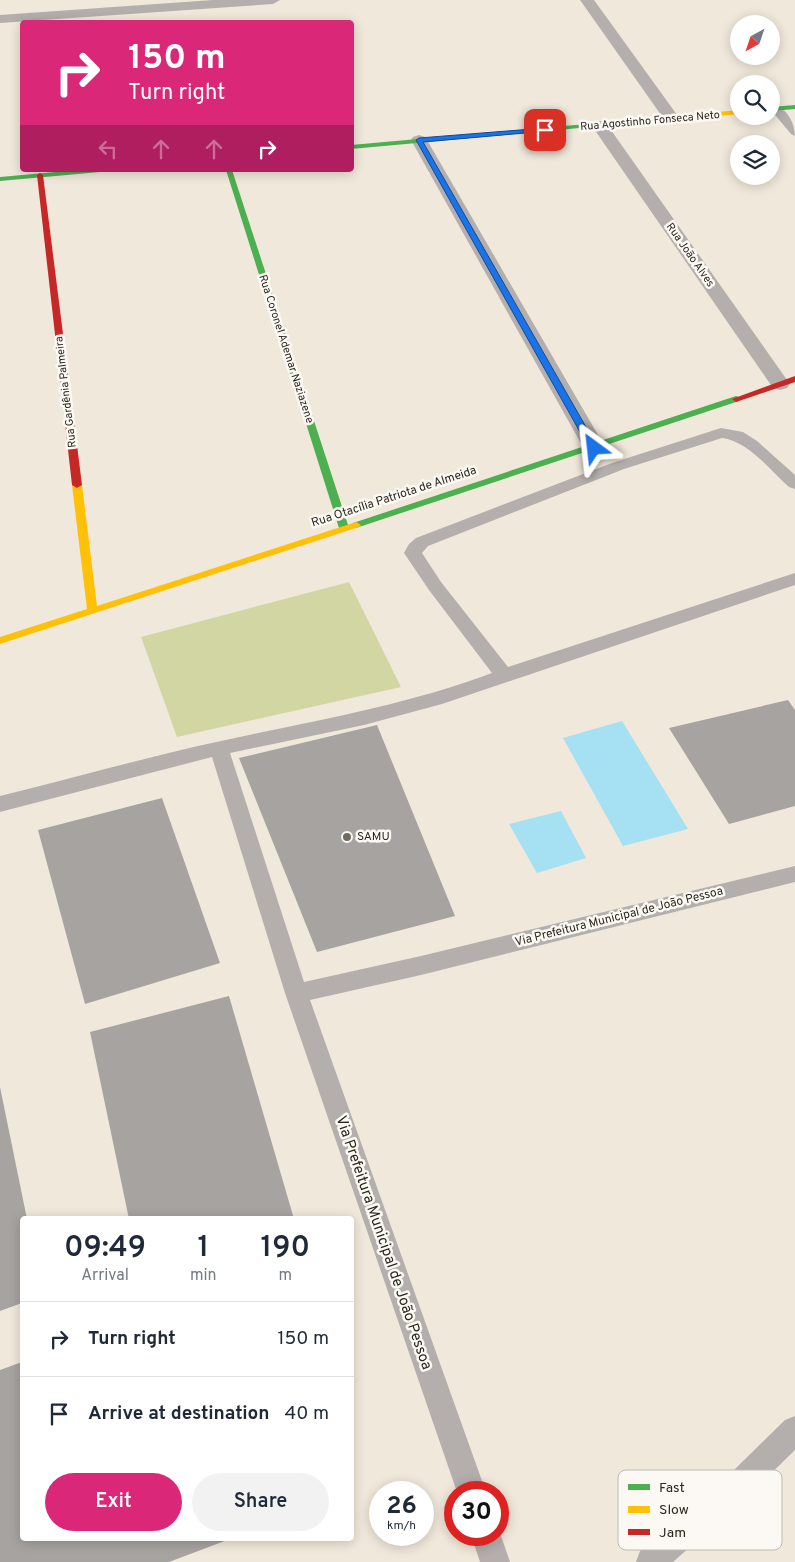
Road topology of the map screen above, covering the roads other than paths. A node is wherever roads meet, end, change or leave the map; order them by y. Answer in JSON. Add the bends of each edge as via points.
{"nodes":[{"id":1,"x":273,"y":0,"type":"edge"},
{"id":2,"x":586,"y":0,"type":"edge"},
{"id":3,"x":0,"y":19,"type":"edge"},
{"id":4,"x":795,"y":107,"type":"edge"},
{"id":5,"x":780,"y":108,"type":"edge"},
{"id":6,"x":730,"y":113,"type":"edge"},
{"id":7,"x":780,"y":116,"type":"edge"},
{"id":8,"x":672,"y":119,"type":"junction"},
{"id":9,"x":600,"y":126,"type":"junction"},
{"id":10,"x":795,"y":132,"type":"edge"},
{"id":11,"x":419,"y":140,"type":"junction"},
{"id":12,"x":354,"y":146,"type":"edge"},
{"id":13,"x":80,"y":172,"type":"edge"},
{"id":14,"x":230,"y":172,"type":"edge"},
{"id":15,"x":40,"y":176,"type":"junction"},
{"id":16,"x":0,"y":179,"type":"edge"},
{"id":17,"x":788,"y":381,"type":"edge"},
{"id":18,"x":594,"y":448,"type":"junction"},
{"id":19,"x":795,"y":484,"type":"edge"},
{"id":20,"x":344,"y":528,"type":"junction"},
{"id":21,"x":795,"y":579,"type":"edge"},
{"id":22,"x":92,"y":609,"type":"junction"},
{"id":23,"x":0,"y":640,"type":"edge"},
{"id":24,"x":504,"y":675,"type":"junction"},
{"id":25,"x":219,"y":749,"type":"junction"},
{"id":26,"x":0,"y":804,"type":"edge"},
{"id":27,"x":795,"y":874,"type":"edge"},
{"id":28,"x":296,"y":993,"type":"junction"},
{"id":29,"x":795,"y":1430,"type":"edge"},
{"id":30,"x":754,"y":1470,"type":"edge"},
{"id":31,"x":467,"y":1481,"type":"edge"},
{"id":32,"x":490,"y":1546,"type":"edge"},
{"id":33,"x":665,"y":1550,"type":"edge"},
{"id":34,"x":495,"y":1562,"type":"edge"},
{"id":35,"x":651,"y":1562,"type":"edge"}],
"edges":[{"from":1,"to":3,"type":"street"},
{"from":2,"to":8,"type":"street"},
{"from":4,"to":5,"type":"street"},
{"from":6,"to":8,"type":"street","name":"Rua Agostinho Fonseca Neto"},
{"from":7,"to":10,"type":"lane"},
{"from":8,"to":9,"type":"street","name":"Rua Agostinho Fonseca Neto"},
{"from":9,"to":11,"type":"street","name":"Rua Agostinho Fonseca Neto"},
{"from":9,"to":17,"type":"street","name":"Rua João Alves"},
{"from":11,"to":12,"type":"street","name":"Rua Agostinho Fonseca Neto"},
{"from":11,"to":18,"type":"street"},
{"from":13,"to":15,"type":"street"},
{"from":14,"to":20,"type":"street","name":"Rua Coronel Ademar Naziazene"},
{"from":15,"to":16,"type":"street"},
{"from":15,"to":22,"type":"street","name":"Rua Gardênia Palmeira"},
{"from":17,"to":18,"type":"street","name":"Rua Otacília Patriota de Almeida"},
{"from":18,"to":20,"type":"street","name":"Rua Otacília Patriota de Almeida"},
{"from":19,"to":24,"type":"lane","via":[[751,444],[737,435],[722,433],[618,466],[422,542],[413,553]]},
{"from":20,"to":22,"type":"street","name":"Rua Otacília Patriota de Almeida"},
{"from":21,"to":24,"type":"lane"},
{"from":22,"to":23,"type":"street","name":"Rua Otacília Patriota de Almeida"},
{"from":24,"to":25,"type":"lane","via":[[468,690],[414,705]]},
{"from":25,"to":26,"type":"lane"},
{"from":25,"to":28,"type":"lane","name":"Via Prefeitura Municipal de João Pessoa"},
{"from":27,"to":28,"type":"lane","name":"Via Prefeitura Municipal de João Pessoa","via":[[477,954]]},
{"from":28,"to":31,"type":"lane","name":"Via Prefeitura Municipal de João Pessoa"},
{"from":29,"to":30,"type":"lane"},
{"from":32,"to":34,"type":"lane"},
{"from":33,"to":35,"type":"lane"}]}
